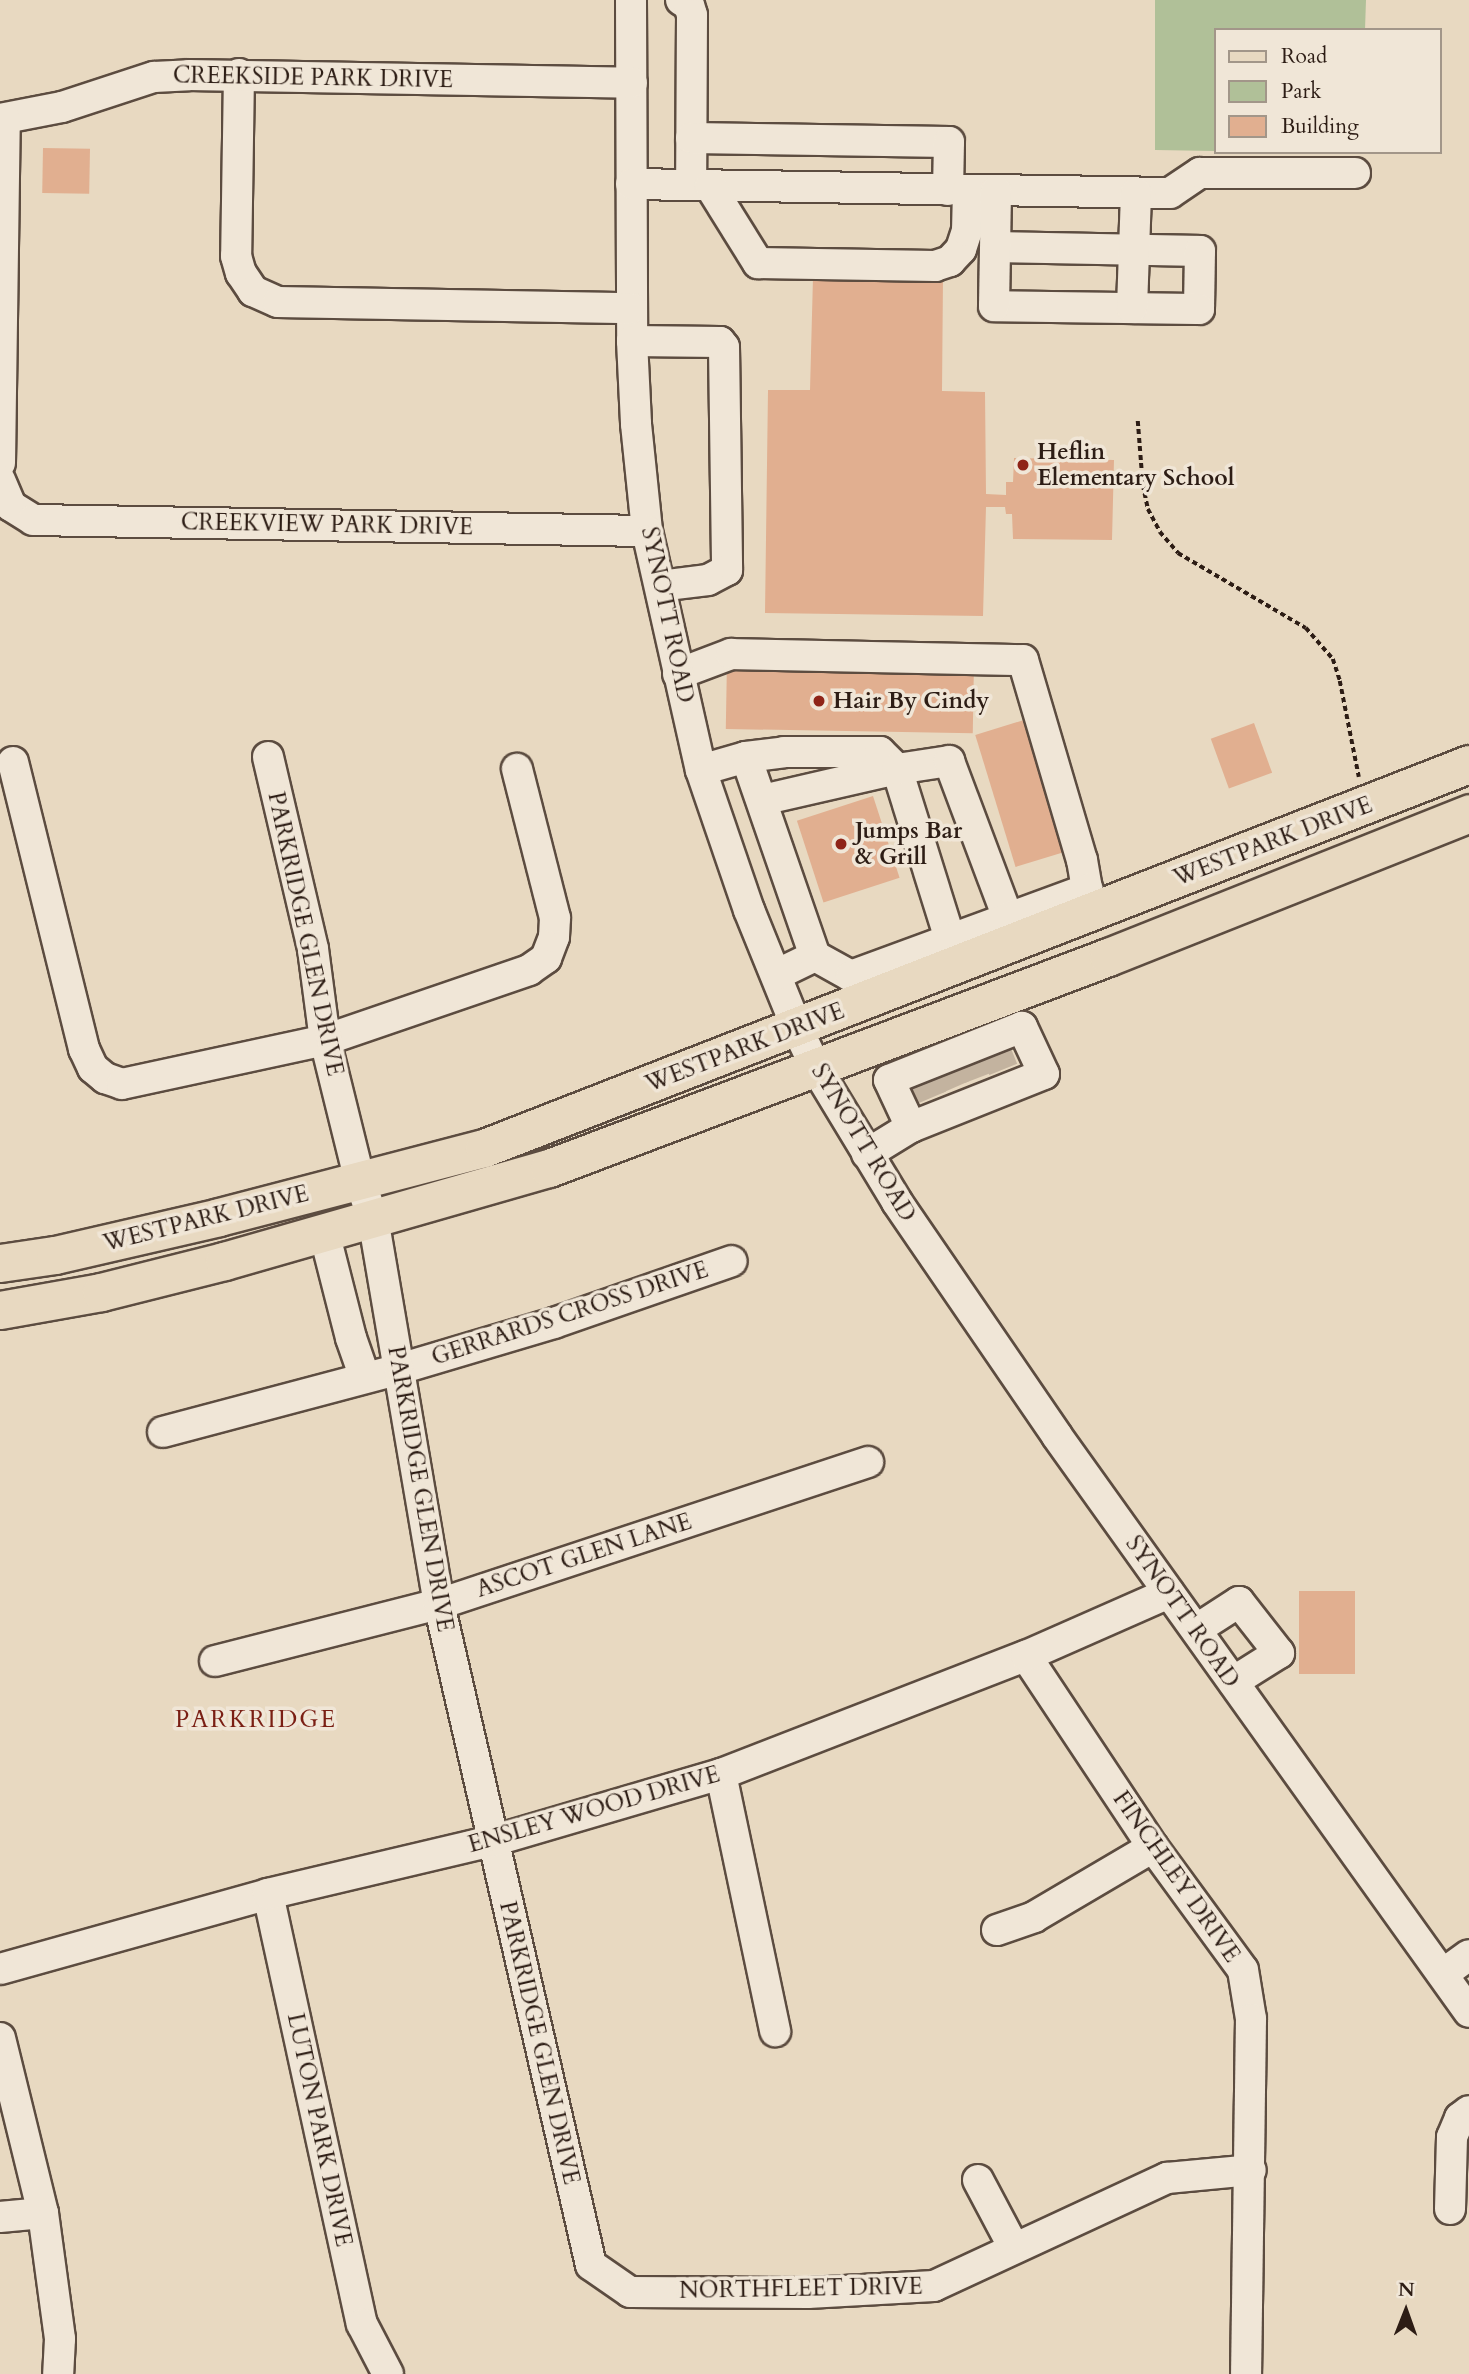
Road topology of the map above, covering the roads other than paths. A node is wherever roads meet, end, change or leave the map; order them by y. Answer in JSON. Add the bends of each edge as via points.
{"nodes":[{"id":1,"x":631,"y":0,"type":"edge"},
{"id":2,"x":681,"y":0,"type":"edge"},
{"id":3,"x":239,"y":74,"type":"junction"},
{"id":4,"x":632,"y":83,"type":"junction"},
{"id":5,"x":2,"y":119,"type":"edge"},
{"id":6,"x":691,"y":138,"type":"junction"},
{"id":7,"x":1355,"y":173,"type":"dead end"},
{"id":8,"x":631,"y":184,"type":"junction"},
{"id":9,"x":700,"y":185,"type":"junction"},
{"id":10,"x":971,"y":190,"type":"junction"},
{"id":11,"x":1136,"y":193,"type":"junction"},
{"id":12,"x":996,"y":247,"type":"junction"},
{"id":13,"x":1134,"y":250,"type":"junction"},
{"id":14,"x":632,"y":308,"type":"junction"},
{"id":15,"x":1132,"y":308,"type":"junction"},
{"id":16,"x":632,"y":341,"type":"junction"},
{"id":17,"x":0,"y":463,"type":"edge"},
{"id":18,"x":5,"y":493,"type":"edge"},
{"id":19,"x":648,"y":531,"type":"junction"},
{"id":20,"x":660,"y":586,"type":"junction"},
{"id":21,"x":678,"y":674,"type":"junction"},
{"id":22,"x":268,"y":757,"type":"dead end"},
{"id":23,"x":746,"y":757,"type":"junction"},
{"id":24,"x":13,"y":762,"type":"dead end"},
{"id":25,"x":1469,"y":764,"type":"edge"},
{"id":26,"x":517,"y":769,"type":"dead end"},
{"id":27,"x":897,"y":769,"type":"junction"},
{"id":28,"x":701,"y":771,"type":"junction"},
{"id":29,"x":762,"y":800,"type":"junction"},
{"id":30,"x":1469,"y":813,"type":"edge"},
{"id":31,"x":1090,"y":901,"type":"junction"},
{"id":32,"x":1008,"y":918,"type":"junction"},
{"id":33,"x":954,"y":952,"type":"junction"},
{"id":34,"x":815,"y":956,"type":"junction"},
{"id":35,"x":1108,"y":957,"type":"junction"},
{"id":36,"x":776,"y":975,"type":"junction"},
{"id":37,"x":797,"y":1028,"type":"junction"},
{"id":38,"x":325,"y":1040,"type":"junction"},
{"id":39,"x":816,"y":1068,"type":"junction"},
{"id":40,"x":969,"y":1069,"type":"junction"},
{"id":41,"x":911,"y":1127,"type":"junction"},
{"id":42,"x":867,"y":1154,"type":"junction"},
{"id":43,"x":360,"y":1181,"type":"junction"},
{"id":44,"x":373,"y":1218,"type":"junction"},
{"id":45,"x":324,"y":1232,"type":"junction"},
{"id":46,"x":732,"y":1261,"type":"dead end"},
{"id":47,"x":0,"y":1263,"type":"edge"},
{"id":48,"x":0,"y":1310,"type":"edge"},
{"id":49,"x":399,"y":1369,"type":"junction"},
{"id":50,"x":365,"y":1378,"type":"junction"},
{"id":51,"x":163,"y":1432,"type":"dead end"},
{"id":52,"x":868,"y":1462,"type":"dead end"},
{"id":53,"x":1169,"y":1593,"type":"junction"},
{"id":54,"x":439,"y":1604,"type":"junction"},
{"id":55,"x":1197,"y":1629,"type":"junction"},
{"id":56,"x":1026,"y":1656,"type":"junction"},
{"id":57,"x":215,"y":1661,"type":"dead end"},
{"id":58,"x":1233,"y":1682,"type":"junction"},
{"id":59,"x":721,"y":1774,"type":"junction"},
{"id":60,"x":493,"y":1841,"type":"junction"},
{"id":61,"x":1153,"y":1847,"type":"junction"},
{"id":62,"x":268,"y":1894,"type":"junction"},
{"id":63,"x":997,"y":1930,"type":"dead end"},
{"id":64,"x":1469,"y":1955,"type":"edge"},
{"id":65,"x":0,"y":1969,"type":"edge"},
{"id":66,"x":1443,"y":1974,"type":"junction"},
{"id":67,"x":1469,"y":2012,"type":"edge"},
{"id":68,"x":775,"y":2031,"type":"dead end"},
{"id":69,"x":0,"y":2038,"type":"edge"},
{"id":70,"x":1469,"y":2110,"type":"edge"},
{"id":71,"x":1251,"y":2171,"type":"junction"},
{"id":72,"x":978,"y":2180,"type":"dead end"},
{"id":73,"x":1450,"y":2210,"type":"dead end"},
{"id":74,"x":43,"y":2213,"type":"junction"},
{"id":75,"x":0,"y":2217,"type":"edge"},
{"id":76,"x":580,"y":2220,"type":"joint"},
{"id":77,"x":1014,"y":2248,"type":"junction"},
{"id":78,"x":384,"y":2368,"type":"edge"},
{"id":79,"x":58,"y":2374,"type":"edge"},
{"id":80,"x":1246,"y":2374,"type":"edge"}],
"edges":[{"from":1,"to":4,"type":"street","name":"SYNOTT ROAD"},
{"from":2,"to":6,"type":"street","via":[[692,15]]},
{"from":3,"to":4,"type":"street","name":"CREEKSIDE PARK DRIVE"},
{"from":3,"to":5,"type":"street","name":"CREEKSIDE PARK DRIVE","via":[[154,77],[62,107]]},
{"from":3,"to":14,"type":"street","via":[[236,256],[240,273],[253,291],[278,302]]},
{"from":4,"to":8,"type":"street","name":"SYNOTT ROAD"},
{"from":5,"to":17,"type":"street"},
{"from":6,"to":9,"type":"street"},
{"from":6,"to":10,"type":"street","via":[[949,142]]},
{"from":7,"to":11,"type":"street","via":[[1200,173],[1170,193]]},
{"from":8,"to":9,"type":"street"},
{"from":8,"to":14,"type":"street","name":"SYNOTT ROAD"},
{"from":9,"to":10,"type":"street"},
{"from":9,"to":10,"type":"street","via":[[758,262],[935,266],[950,261],[961,249]]},
{"from":10,"to":11,"type":"street"},
{"from":10,"to":12,"type":"street"},
{"from":11,"to":13,"type":"street"},
{"from":12,"to":13,"type":"street"},
{"from":12,"to":15,"type":"street","via":[[994,306]]},
{"from":13,"to":15,"type":"street"},
{"from":13,"to":15,"type":"street","via":[[1200,251],[1199,309]]},
{"from":14,"to":16,"type":"street","name":"SYNOTT ROAD"},
{"from":16,"to":19,"type":"street","name":"SYNOTT ROAD"},
{"from":16,"to":20,"type":"street","via":[[720,341],[724,347],[727,570],[708,580]]},
{"from":18,"to":19,"type":"street","name":"CREEKVIEW PARK DRIVE","via":[[33,520]]},
{"from":19,"to":20,"type":"street","name":"SYNOTT ROAD"},
{"from":20,"to":21,"type":"street","name":"SYNOTT ROAD"},
{"from":21,"to":28,"type":"street","name":"SYNOTT ROAD"},
{"from":21,"to":31,"type":"street","via":[[732,654],[1023,660]]},
{"from":22,"to":38,"type":"street","name":"PARKRIDGE GLEN DRIVE","via":[[313,949]]},
{"from":23,"to":27,"type":"street","via":[[784,752],[880,752]]},
{"from":23,"to":28,"type":"street"},
{"from":23,"to":29,"type":"street"},
{"from":24,"to":38,"type":"street","via":[[84,1049],[93,1068],[105,1079],[122,1084]]},
{"from":25,"to":31,"type":"main road","name":"WESTPARK DRIVE","via":[[1364,807]]},
{"from":26,"to":38,"type":"street","via":[[555,918],[546,958],[529,970]]},
{"from":27,"to":29,"type":"street"},
{"from":27,"to":32,"type":"street","via":[[949,761]]},
{"from":27,"to":33,"type":"street"},
{"from":28,"to":36,"type":"street","name":"SYNOTT ROAD","via":[[748,910]]},
{"from":29,"to":34,"type":"street"},
{"from":30,"to":35,"type":"main road","name":"WESTPARK DRIVE"},
{"from":31,"to":32,"type":"street"},
{"from":31,"to":33,"type":"main road","name":"WESTPARK DRIVE"},
{"from":31,"to":35,"type":"main road"},
{"from":32,"to":33,"type":"street"},
{"from":33,"to":34,"type":"street","via":[[851,976]]},
{"from":33,"to":37,"type":"main road","name":"WESTPARK DRIVE"},
{"from":34,"to":36,"type":"street"},
{"from":35,"to":40,"type":"main road","name":"WESTPARK DRIVE"},
{"from":36,"to":37,"type":"street","name":"SYNOTT ROAD"},
{"from":37,"to":39,"type":"street","name":"SYNOTT ROAD"},
{"from":37,"to":43,"type":"main road","name":"WESTPARK DRIVE","via":[[484,1148]]},
{"from":38,"to":43,"type":"street","name":"PARKRIDGE GLEN DRIVE"},
{"from":39,"to":40,"type":"main road","name":"WESTPARK DRIVE"},
{"from":39,"to":42,"type":"street","name":"SYNOTT ROAD"},
{"from":39,"to":44,"type":"main road","name":"WESTPARK DRIVE","via":[[549,1168]]},
{"from":40,"to":41,"type":"street"},
{"from":40,"to":41,"type":"street","via":[[889,1080]]},
{"from":41,"to":42,"type":"street"},
{"from":42,"to":53,"type":"street","name":"SYNOTT ROAD"},
{"from":43,"to":44,"type":"street","name":"PARKRIDGE GLEN DRIVE"},
{"from":43,"to":47,"type":"main road","name":"WESTPARK DRIVE","via":[[81,1249]]},
{"from":44,"to":45,"type":"main road","name":"WESTPARK DRIVE"},
{"from":44,"to":49,"type":"street","name":"PARKRIDGE GLEN DRIVE"},
{"from":45,"to":48,"type":"main road","name":"WESTPARK DRIVE","via":[[101,1292]]},
{"from":45,"to":50,"type":"street"},
{"from":46,"to":49,"type":"street","name":"GERRARDS CROSS DRIVE","via":[[554,1323]]},
{"from":49,"to":50,"type":"street","name":"GERRARDS CROSS DRIVE"},
{"from":49,"to":54,"type":"street","name":"PARKRIDGE GLEN DRIVE"},
{"from":50,"to":51,"type":"street","name":"GERRARDS CROSS DRIVE"},
{"from":52,"to":54,"type":"street","name":"ASCOT GLEN LANE"},
{"from":53,"to":55,"type":"street","name":"SYNOTT ROAD"},
{"from":53,"to":56,"type":"street","name":"ENSLEY WOOD DRIVE"},
{"from":54,"to":57,"type":"street","name":"ASCOT GLEN LANE"},
{"from":54,"to":60,"type":"street","name":"PARKRIDGE GLEN DRIVE"},
{"from":55,"to":58,"type":"street","name":"SYNOTT ROAD"},
{"from":55,"to":58,"type":"street","via":[[1239,1602],[1279,1653]]},
{"from":56,"to":59,"type":"street","name":"ENSLEY WOOD DRIVE"},
{"from":56,"to":61,"type":"street","name":"FINCHLEY DRIVE"},
{"from":58,"to":66,"type":"street","name":"SYNOTT ROAD"},
{"from":59,"to":60,"type":"street","name":"ENSLEY WOOD DRIVE"},
{"from":59,"to":68,"type":"street"},
{"from":60,"to":62,"type":"street","name":"ENSLEY WOOD DRIVE"},
{"from":60,"to":76,"type":"street","name":"PARKRIDGE GLEN DRIVE"},
{"from":61,"to":63,"type":"street","via":[[1034,1917]]},
{"from":61,"to":71,"type":"street","name":"FINCHLEY DRIVE","via":[[1242,1970],[1251,2018]]},
{"from":62,"to":65,"type":"street","name":"ENSLEY WOOD DRIVE"},
{"from":62,"to":78,"type":"street","name":"LUTON PARK DRIVE","via":[[362,2324]]},
{"from":64,"to":66,"type":"street"},
{"from":66,"to":67,"type":"street","name":"SYNOTT ROAD"},
{"from":69,"to":74,"type":"street"},
{"from":70,"to":73,"type":"street","via":[[1451,2137]]},
{"from":71,"to":77,"type":"street","name":"NORTHFLEET DRIVE","via":[[1167,2178]]},
{"from":71,"to":80,"type":"street","name":"FINCHLEY DRIVE"},
{"from":72,"to":77,"type":"street"},
{"from":74,"to":75,"type":"street"},
{"from":74,"to":79,"type":"street","via":[[60,2339]]},
{"from":76,"to":77,"type":"street","name":"NORTHFLEET DRIVE","via":[[591,2264],[630,2292],[808,2293],[934,2286]]}]}
